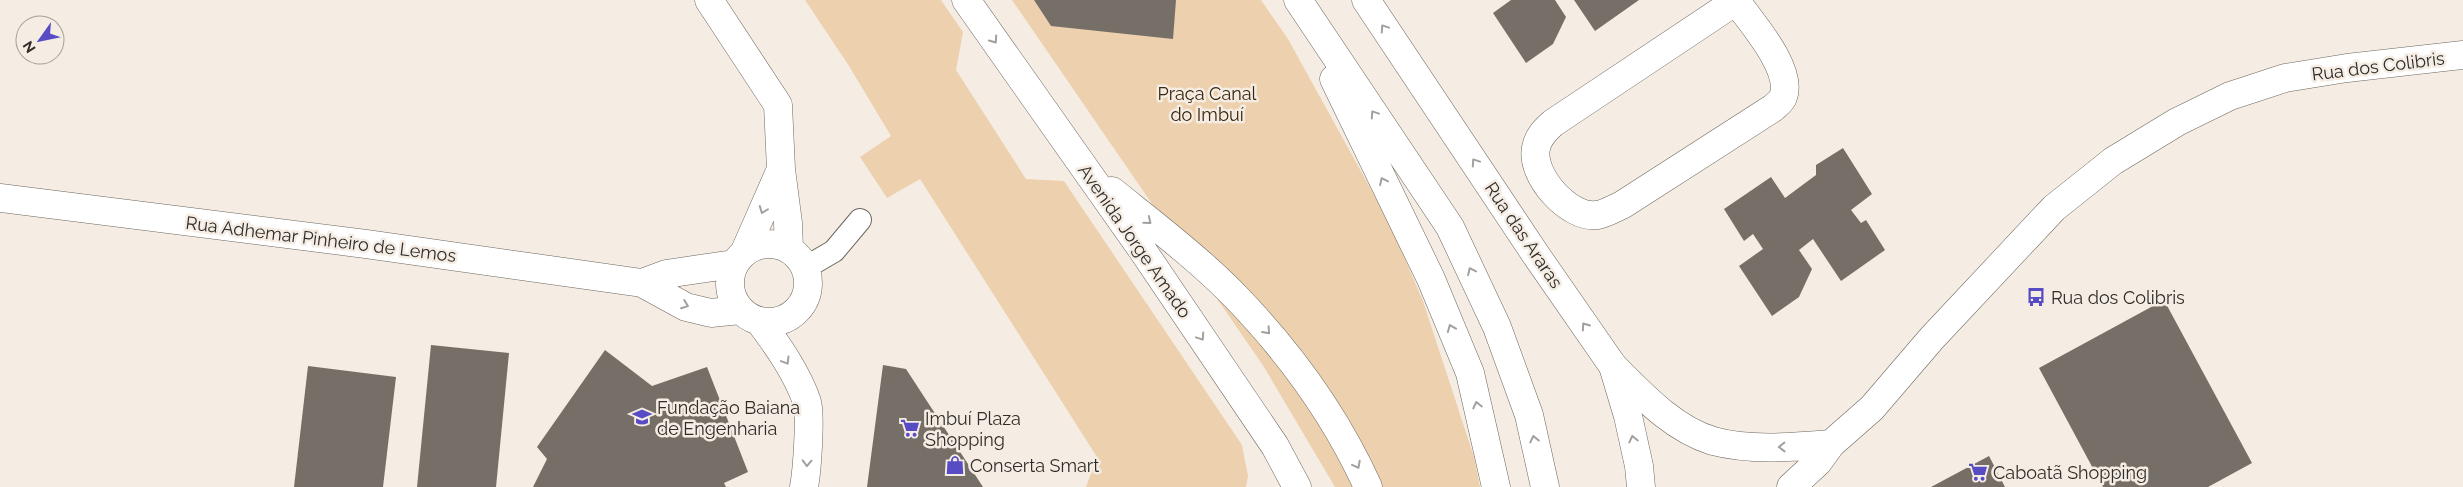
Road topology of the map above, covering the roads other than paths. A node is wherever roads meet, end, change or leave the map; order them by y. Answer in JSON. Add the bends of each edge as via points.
{"nodes":[{"id":1,"x":709,"y":0,"type":"edge"},
{"id":2,"x":966,"y":0,"type":"edge"},
{"id":3,"x":1297,"y":0,"type":"edge"},
{"id":4,"x":1366,"y":0,"type":"edge"},
{"id":5,"x":1736,"y":0,"type":"edge"},
{"id":6,"x":2463,"y":56,"type":"edge"},
{"id":7,"x":1083,"y":168,"type":"junction"},
{"id":8,"x":781,"y":169,"type":"junction"},
{"id":9,"x":0,"y":198,"type":"edge"},
{"id":10,"x":860,"y":220,"type":"dead end"},
{"id":11,"x":740,"y":257,"type":"junction"},
{"id":12,"x":797,"y":258,"type":"junction"},
{"id":13,"x":642,"y":283,"type":"junction"},
{"id":14,"x":750,"y":316,"type":"junction"},
{"id":15,"x":1613,"y":366,"type":"junction"},
{"id":16,"x":1831,"y":444,"type":"junction"},
{"id":17,"x":804,"y":487,"type":"edge"},
{"id":18,"x":1297,"y":487,"type":"edge"},
{"id":19,"x":1368,"y":487,"type":"edge"},
{"id":20,"x":1496,"y":487,"type":"edge"},
{"id":21,"x":1545,"y":487,"type":"edge"},
{"id":22,"x":1641,"y":487,"type":"edge"},
{"id":23,"x":1791,"y":487,"type":"edge"}],
"edges":[{"from":1,"to":8,"type":"street","via":[[778,105]]},
{"from":2,"to":7,"type":"street","name":"Avenida Jorge Amado","one_way":true},
{"from":20,"to":3,"type":"street","one_way":true,"via":[[1470,373],[1432,279]]},
{"from":21,"to":3,"type":"street","one_way":true,"via":[[1529,415],[1497,327],[1450,227]]},
{"from":15,"to":4,"type":"street","name":"Rua das Araras","one_way":true},
{"from":5,"to":5,"type":"street","via":[[1553,123],[1542,134],[1536,149],[1537,164],[1562,202],[1580,213],[1597,215],[1622,205],[1783,99],[1786,85],[1780,64]]},
{"from":6,"to":16,"type":"street","name":"Rua dos Colibris","via":[[2285,78],[2230,96],[2176,122],[2113,161],[2054,208],[1932,338],[1872,408]]},
{"from":7,"to":18,"type":"street","name":"Avenida Jorge Amado","one_way":true,"via":[[1269,438]]},
{"from":7,"to":19,"type":"street","one_way":true,"via":[[1235,296],[1282,348],[1315,391]]},
{"from":8,"to":11,"type":"street","one_way":true},
{"from":8,"to":12,"type":"street"},
{"from":9,"to":13,"type":"street","name":"Rua Adhemar Pinheiro de Lemos"},
{"from":10,"to":12,"type":"lane","via":[[834,251]]},
{"from":11,"to":12,"type":"street","via":[[767,244],[778,244]]},
{"from":11,"to":13,"type":"street","name":"Rua Adhemar Pinheiro de Lemos","via":[[666,274]]},
{"from":11,"to":14,"type":"street","via":[[730,276],[730,288],[733,300]]},
{"from":12,"to":14,"type":"street","via":[[808,280],[802,304],[784,320]]},
{"from":13,"to":14,"type":"street","name":"Rua Adhemar Pinheiro de Lemos","one_way":true,"via":[[686,307]]},
{"from":14,"to":17,"type":"street","one_way":true,"via":[[792,370],[808,403]]},
{"from":16,"to":15,"type":"street","one_way":true,"via":[[1782,447],[1713,441],[1681,426],[1652,406]]},
{"from":22,"to":15,"type":"street","name":"Rua das Araras","one_way":true,"via":[[1628,416]]},
{"from":16,"to":23,"type":"street","name":"Rua dos Colibris","via":[[1812,469]]}]}
